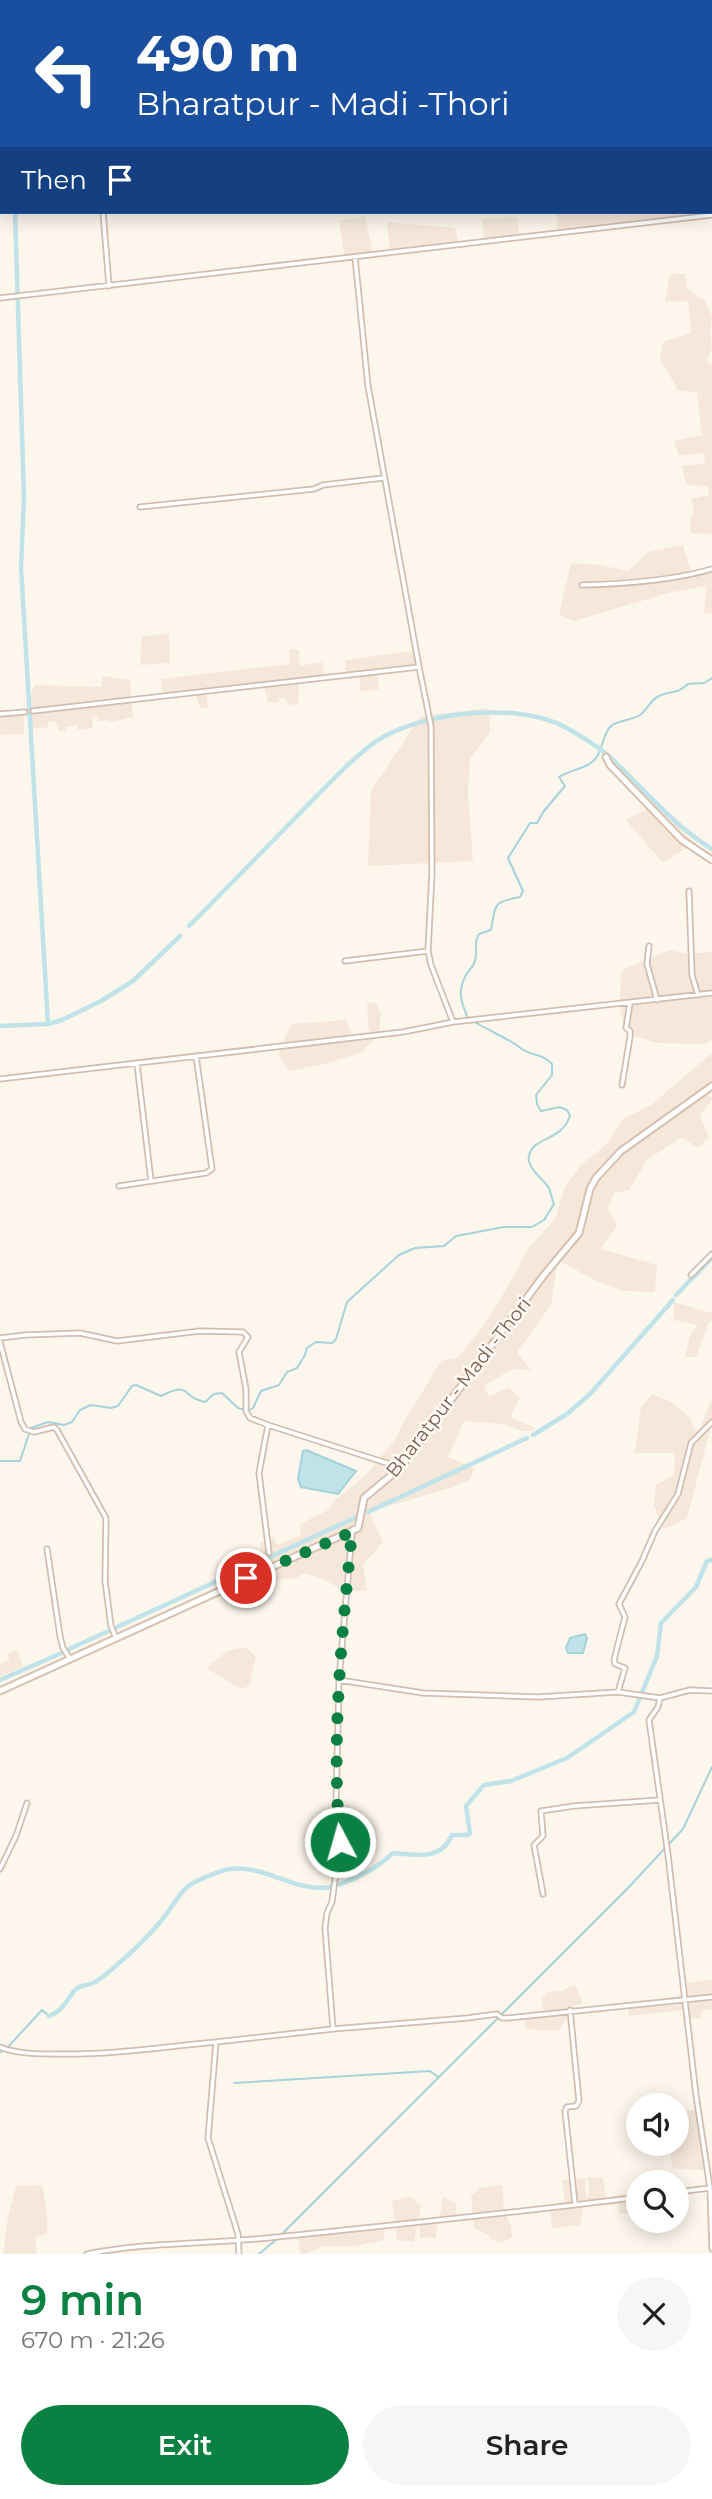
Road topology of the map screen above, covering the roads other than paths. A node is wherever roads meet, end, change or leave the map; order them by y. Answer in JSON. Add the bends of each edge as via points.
{"nodes":[{"id":1,"x":103,"y":214,"type":"edge"},
{"id":2,"x":712,"y":215,"type":"edge"},
{"id":3,"x":355,"y":257,"type":"junction"},
{"id":4,"x":109,"y":286,"type":"junction"},
{"id":5,"x":0,"y":298,"type":"edge"},
{"id":6,"x":383,"y":478,"type":"junction"},
{"id":7,"x":140,"y":507,"type":"dead end"},
{"id":8,"x":712,"y":569,"type":"edge"},
{"id":9,"x":582,"y":585,"type":"dead end"},
{"id":10,"x":419,"y":667,"type":"junction"},
{"id":11,"x":33,"y":711,"type":"dead end"},
{"id":12,"x":25,"y":712,"type":"dead end"},
{"id":13,"x":0,"y":714,"type":"edge"},
{"id":14,"x":606,"y":757,"type":"dead end"},
{"id":15,"x":712,"y":860,"type":"edge"},
{"id":16,"x":690,"y":891,"type":"dead end"},
{"id":17,"x":649,"y":946,"type":"dead end"},
{"id":18,"x":428,"y":951,"type":"junction"},
{"id":19,"x":345,"y":961,"type":"dead end"},
{"id":20,"x":712,"y":993,"type":"edge"},
{"id":21,"x":698,"y":995,"type":"junction"},
{"id":22,"x":657,"y":1000,"type":"junction"},
{"id":23,"x":630,"y":1003,"type":"junction"},
{"id":24,"x":453,"y":1022,"type":"junction"},
{"id":25,"x":196,"y":1056,"type":"junction"},
{"id":26,"x":137,"y":1064,"type":"junction"},
{"id":27,"x":0,"y":1079,"type":"edge"},
{"id":28,"x":622,"y":1085,"type":"dead end"},
{"id":29,"x":712,"y":1086,"type":"edge"},
{"id":30,"x":151,"y":1181,"type":"junction"},
{"id":31,"x":119,"y":1186,"type":"dead end"},
{"id":32,"x":712,"y":1254,"type":"edge"},
{"id":33,"x":691,"y":1275,"type":"dead end"},
{"id":34,"x":0,"y":1340,"type":"edge"},
{"id":35,"x":712,"y":1422,"type":"edge"},
{"id":36,"x":268,"y":1425,"type":"junction"},
{"id":37,"x":400,"y":1468,"type":"junction"},
{"id":38,"x":352,"y":1532,"type":"junction"},
{"id":39,"x":47,"y":1549,"type":"dead end"},
{"id":40,"x":269,"y":1553,"type":"dead end"},
{"id":41,"x":116,"y":1638,"type":"junction"},
{"id":42,"x":70,"y":1659,"type":"junction"},
{"id":43,"x":339,"y":1680,"type":"junction"},
{"id":44,"x":0,"y":1691,"type":"edge"},
{"id":45,"x":712,"y":1691,"type":"edge"},
{"id":46,"x":618,"y":1692,"type":"junction"},
{"id":47,"x":660,"y":1698,"type":"junction"},
{"id":48,"x":659,"y":1800,"type":"junction"},
{"id":49,"x":27,"y":1803,"type":"dead end"},
{"id":50,"x":0,"y":1869,"type":"edge"},
{"id":51,"x":543,"y":1894,"type":"dead end"},
{"id":52,"x":712,"y":1997,"type":"edge"},
{"id":53,"x":685,"y":2000,"type":"junction"},
{"id":54,"x":570,"y":2010,"type":"junction"},
{"id":55,"x":333,"y":2029,"type":"junction"},
{"id":56,"x":216,"y":2042,"type":"junction"},
{"id":57,"x":0,"y":2046,"type":"edge"},
{"id":58,"x":710,"y":2188,"type":"junction"},
{"id":59,"x":689,"y":2191,"type":"edge"},
{"id":60,"x":626,"y":2199,"type":"edge"},
{"id":61,"x":575,"y":2205,"type":"junction"},
{"id":62,"x":239,"y":2239,"type":"junction"},
{"id":63,"x":712,"y":2249,"type":"edge"},
{"id":64,"x":87,"y":2254,"type":"edge"},
{"id":65,"x":239,"y":2254,"type":"edge"}],
"edges":[{"from":1,"to":4,"type":"street"},
{"from":2,"to":3,"type":"street"},
{"from":3,"to":4,"type":"street"},
{"from":3,"to":6,"type":"street"},
{"from":4,"to":5,"type":"street"},
{"from":6,"to":7,"type":"street"},
{"from":6,"to":10,"type":"street"},
{"from":8,"to":9,"type":"street","via":[[629,584]]},
{"from":10,"to":11,"type":"street"},
{"from":10,"to":18,"type":"street","via":[[431,722]]},
{"from":12,"to":13,"type":"street"},
{"from":14,"to":15,"type":"main road","via":[[682,840]]},
{"from":16,"to":21,"type":"street","via":[[692,975]]},
{"from":17,"to":22,"type":"street","via":[[647,964]]},
{"from":18,"to":19,"type":"street"},
{"from":18,"to":24,"type":"street"},
{"from":20,"to":21,"type":"street"},
{"from":21,"to":22,"type":"street"},
{"from":22,"to":23,"type":"street"},
{"from":23,"to":24,"type":"street"},
{"from":23,"to":28,"type":"street"},
{"from":24,"to":25,"type":"street"},
{"from":25,"to":26,"type":"street"},
{"from":25,"to":30,"type":"street","via":[[212,1169]]},
{"from":26,"to":27,"type":"street"},
{"from":26,"to":30,"type":"street"},
{"from":29,"to":37,"type":"main road","name":"Bharatpur - Madi -Thori","via":[[621,1151],[596,1178],[579,1233]]},
{"from":30,"to":31,"type":"street"},
{"from":32,"to":33,"type":"street"},
{"from":34,"to":36,"type":"street","via":[[80,1333],[117,1341],[200,1331],[243,1332],[248,1337],[239,1358],[246,1412]]},
{"from":34,"to":41,"type":"street","via":[[25,1429],[57,1430],[106,1518],[105,1581]]},
{"from":35,"to":46,"type":"street","via":[[691,1443],[678,1494],[619,1604],[625,1617],[614,1660],[625,1671]]},
{"from":36,"to":37,"type":"street"},
{"from":36,"to":40,"type":"street","via":[[259,1473]]},
{"from":37,"to":38,"type":"main road","name":"Bharatpur - Madi -Thori","via":[[364,1498],[360,1523]]},
{"from":38,"to":41,"type":"main road"},
{"from":38,"to":43,"type":"street"},
{"from":39,"to":42,"type":"street","via":[[60,1636]]},
{"from":41,"to":42,"type":"main road"},
{"from":42,"to":44,"type":"main road"},
{"from":43,"to":46,"type":"street","via":[[435,1693],[539,1697]]},
{"from":43,"to":55,"type":"street","via":[[336,1805],[340,1842],[325,1928]]},
{"from":45,"to":47,"type":"street","via":[[690,1690]]},
{"from":46,"to":47,"type":"street"},
{"from":47,"to":48,"type":"street","via":[[649,1720]]},
{"from":48,"to":51,"type":"street","via":[[541,1811],[542,1836],[534,1845]]},
{"from":48,"to":53,"type":"street"},
{"from":49,"to":50,"type":"street"},
{"from":52,"to":53,"type":"street"},
{"from":53,"to":54,"type":"street"},
{"from":53,"to":58,"type":"street"},
{"from":54,"to":55,"type":"street"},
{"from":54,"to":61,"type":"street","via":[[579,2101],[565,2111]]},
{"from":55,"to":56,"type":"street"},
{"from":56,"to":57,"type":"street","via":[[83,2055]]},
{"from":56,"to":62,"type":"street","via":[[208,2138]]},
{"from":58,"to":59,"type":"street"},
{"from":58,"to":63,"type":"street"},
{"from":60,"to":61,"type":"street"},
{"from":61,"to":62,"type":"street"},
{"from":62,"to":64,"type":"street"},
{"from":62,"to":65,"type":"street"}]}
